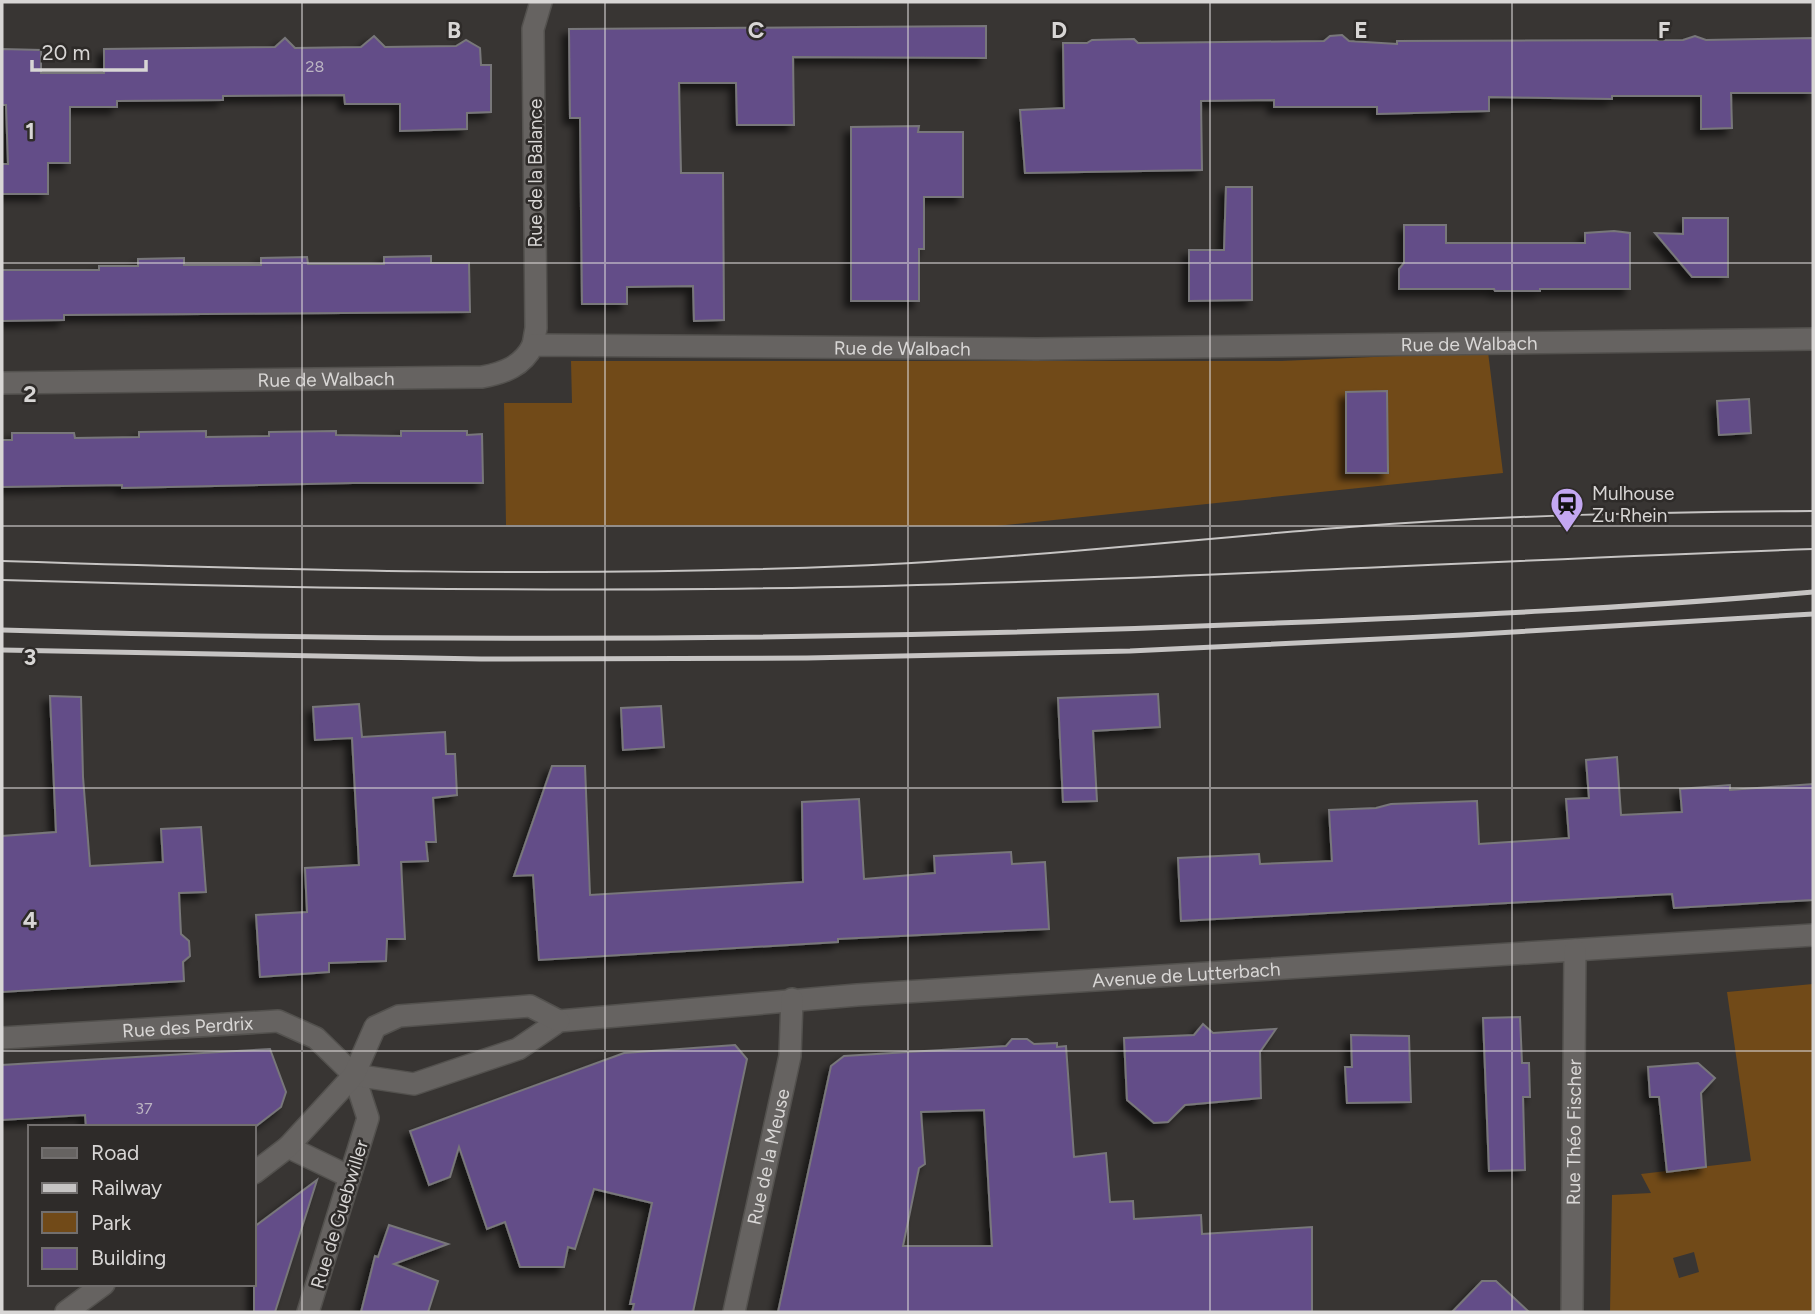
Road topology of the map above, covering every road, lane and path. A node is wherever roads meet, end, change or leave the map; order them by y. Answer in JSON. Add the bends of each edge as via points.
{"nodes":[{"id":1,"x":541,"y":2,"type":"edge"},
{"id":2,"x":1813,"y":339,"type":"edge"},
{"id":3,"x":533,"y":345,"type":"junction"},
{"id":4,"x":2,"y":383,"type":"edge"},
{"id":5,"x":1813,"y":935,"type":"edge"},
{"id":6,"x":1575,"y":950,"type":"junction"},
{"id":7,"x":792,"y":999,"type":"junction"},
{"id":8,"x":559,"y":1021,"type":"junction"},
{"id":9,"x":2,"y":1038,"type":"edge"},
{"id":10,"x":354,"y":1075,"type":"junction"},
{"id":11,"x":288,"y":1147,"type":"junction"},
{"id":12,"x":256,"y":1171,"type":"edge"},
{"id":13,"x":351,"y":1177,"type":"junction"},
{"id":14,"x":100,"y":1286,"type":"edge"},
{"id":15,"x":66,"y":1312,"type":"edge"},
{"id":16,"x":308,"y":1312,"type":"edge"},
{"id":17,"x":734,"y":1312,"type":"edge"},
{"id":18,"x":1572,"y":1312,"type":"edge"}],
"edges":[{"from":1,"to":3,"type":"street","name":"Rue de la Balance","via":[[533,29]]},
{"from":2,"to":3,"type":"street","name":"Rue de Walbach","via":[[1036,349]]},
{"from":3,"to":4,"type":"street","name":"Rue de Walbach","via":[[517,365],[482,377]]},
{"from":5,"to":6,"type":"street","name":"Avenue de Lutterbach"},
{"from":6,"to":7,"type":"street","name":"Avenue de Lutterbach"},
{"from":6,"to":18,"type":"street","name":"Rue Théo Fischer"},
{"from":7,"to":8,"type":"street","name":"Avenue de Lutterbach"},
{"from":7,"to":17,"type":"street","name":"Rue de la Meuse","via":[[789,1056]]},
{"from":8,"to":10,"type":"street","name":"Avenue de Lutterbach","via":[[517,1049],[414,1084]]},
{"from":8,"to":10,"type":"street","via":[[530,1006],[399,1016],[375,1027]]},
{"from":9,"to":10,"type":"street","name":"Rue des Perdrix","via":[[278,1021],[316,1038]]},
{"from":10,"to":11,"type":"street"},
{"from":10,"to":13,"type":"street","name":"Rue de Guebwiller","via":[[368,1118]]},
{"from":11,"to":12,"type":"street"},
{"from":11,"to":13,"type":"street"},
{"from":13,"to":16,"type":"street","name":"Rue de Guebwiller"},
{"from":14,"to":15,"type":"street"}]}
